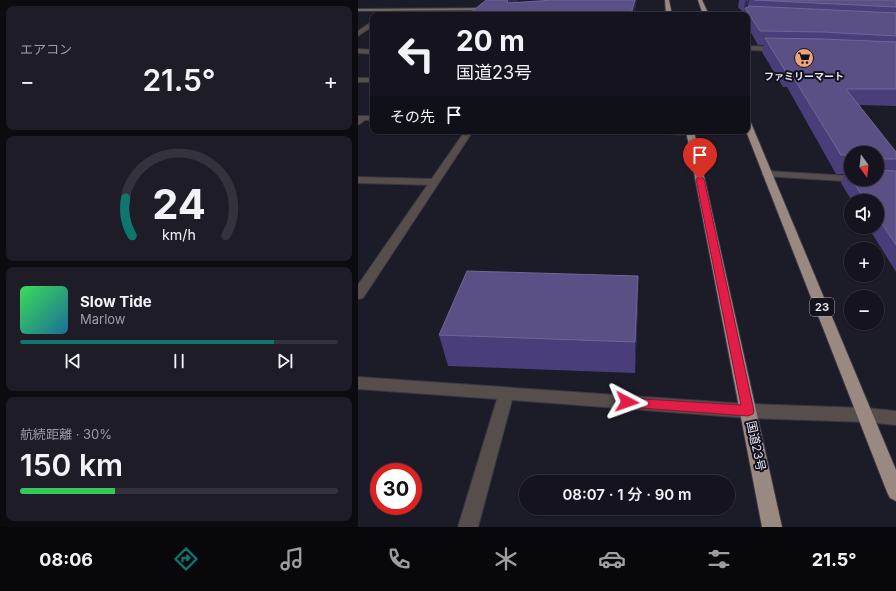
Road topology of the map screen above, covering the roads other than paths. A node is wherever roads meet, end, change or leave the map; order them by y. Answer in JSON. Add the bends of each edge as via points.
{"nodes":[{"id":1,"x":666,"y":0,"type":"edge"},
{"id":2,"x":700,"y":0,"type":"edge"},
{"id":3,"x":496,"y":9,"type":"edge"},
{"id":4,"x":358,"y":10,"type":"edge"},
{"id":5,"x":391,"y":10,"type":"junction"},
{"id":6,"x":388,"y":12,"type":"edge"},
{"id":7,"x":668,"y":12,"type":"edge"},
{"id":8,"x":705,"y":12,"type":"edge"},
{"id":9,"x":370,"y":25,"type":"edge"},
{"id":10,"x":358,"y":34,"type":"edge"},
{"id":11,"x":750,"y":48,"type":"edge"},
{"id":12,"x":783,"y":49,"type":"edge"},
{"id":13,"x":358,"y":51,"type":"edge"},
{"id":14,"x":370,"y":52,"type":"edge"},
{"id":15,"x":358,"y":80,"type":"edge"},
{"id":16,"x":370,"y":80,"type":"edge"},
{"id":17,"x":370,"y":118,"type":"edge"},
{"id":18,"x":360,"y":120,"type":"edge"},
{"id":19,"x":750,"y":131,"type":"edge"},
{"id":20,"x":467,"y":134,"type":"edge"},
{"id":21,"x":690,"y":134,"type":"edge"},
{"id":22,"x":767,"y":174,"type":"junction"},
{"id":23,"x":844,"y":179,"type":"edge"},
{"id":24,"x":358,"y":180,"type":"edge"},
{"id":25,"x":434,"y":182,"type":"junction"},
{"id":26,"x":358,"y":296,"type":"edge"},
{"id":27,"x":358,"y":383,"type":"edge"},
{"id":28,"x":506,"y":394,"type":"junction"},
{"id":29,"x":748,"y":411,"type":"junction"},
{"id":30,"x":866,"y":415,"type":"junction"},
{"id":31,"x":896,"y":418,"type":"edge"},
{"id":32,"x":896,"y":492,"type":"edge"},
{"id":33,"x":468,"y":527,"type":"edge"},
{"id":34,"x":772,"y":527,"type":"edge"}],
"edges":[{"from":1,"to":7,"type":"highway"},
{"from":2,"to":8,"type":"highway"},
{"from":3,"to":5,"type":"main road"},
{"from":4,"to":5,"type":"main road"},
{"from":5,"to":6,"type":"street"},
{"from":9,"to":10,"type":"street"},
{"from":11,"to":12,"type":"street"},
{"from":13,"to":14,"type":"street"},
{"from":15,"to":16,"type":"street"},
{"from":17,"to":18,"type":"street"},
{"from":19,"to":22,"type":"highway","number":"23"},
{"from":20,"to":25,"type":"street"},
{"from":21,"to":29,"type":"highway","name":"国道23号"},
{"from":22,"to":23,"type":"street"},
{"from":22,"to":30,"type":"highway","number":"23"},
{"from":24,"to":25,"type":"street"},
{"from":25,"to":26,"type":"street"},
{"from":27,"to":28,"type":"street"},
{"from":28,"to":29,"type":"street"},
{"from":28,"to":33,"type":"street"},
{"from":29,"to":30,"type":"street"},
{"from":29,"to":34,"type":"highway","name":"国道23号"},
{"from":30,"to":31,"type":"street"},
{"from":30,"to":32,"type":"highway","number":"23"}]}
